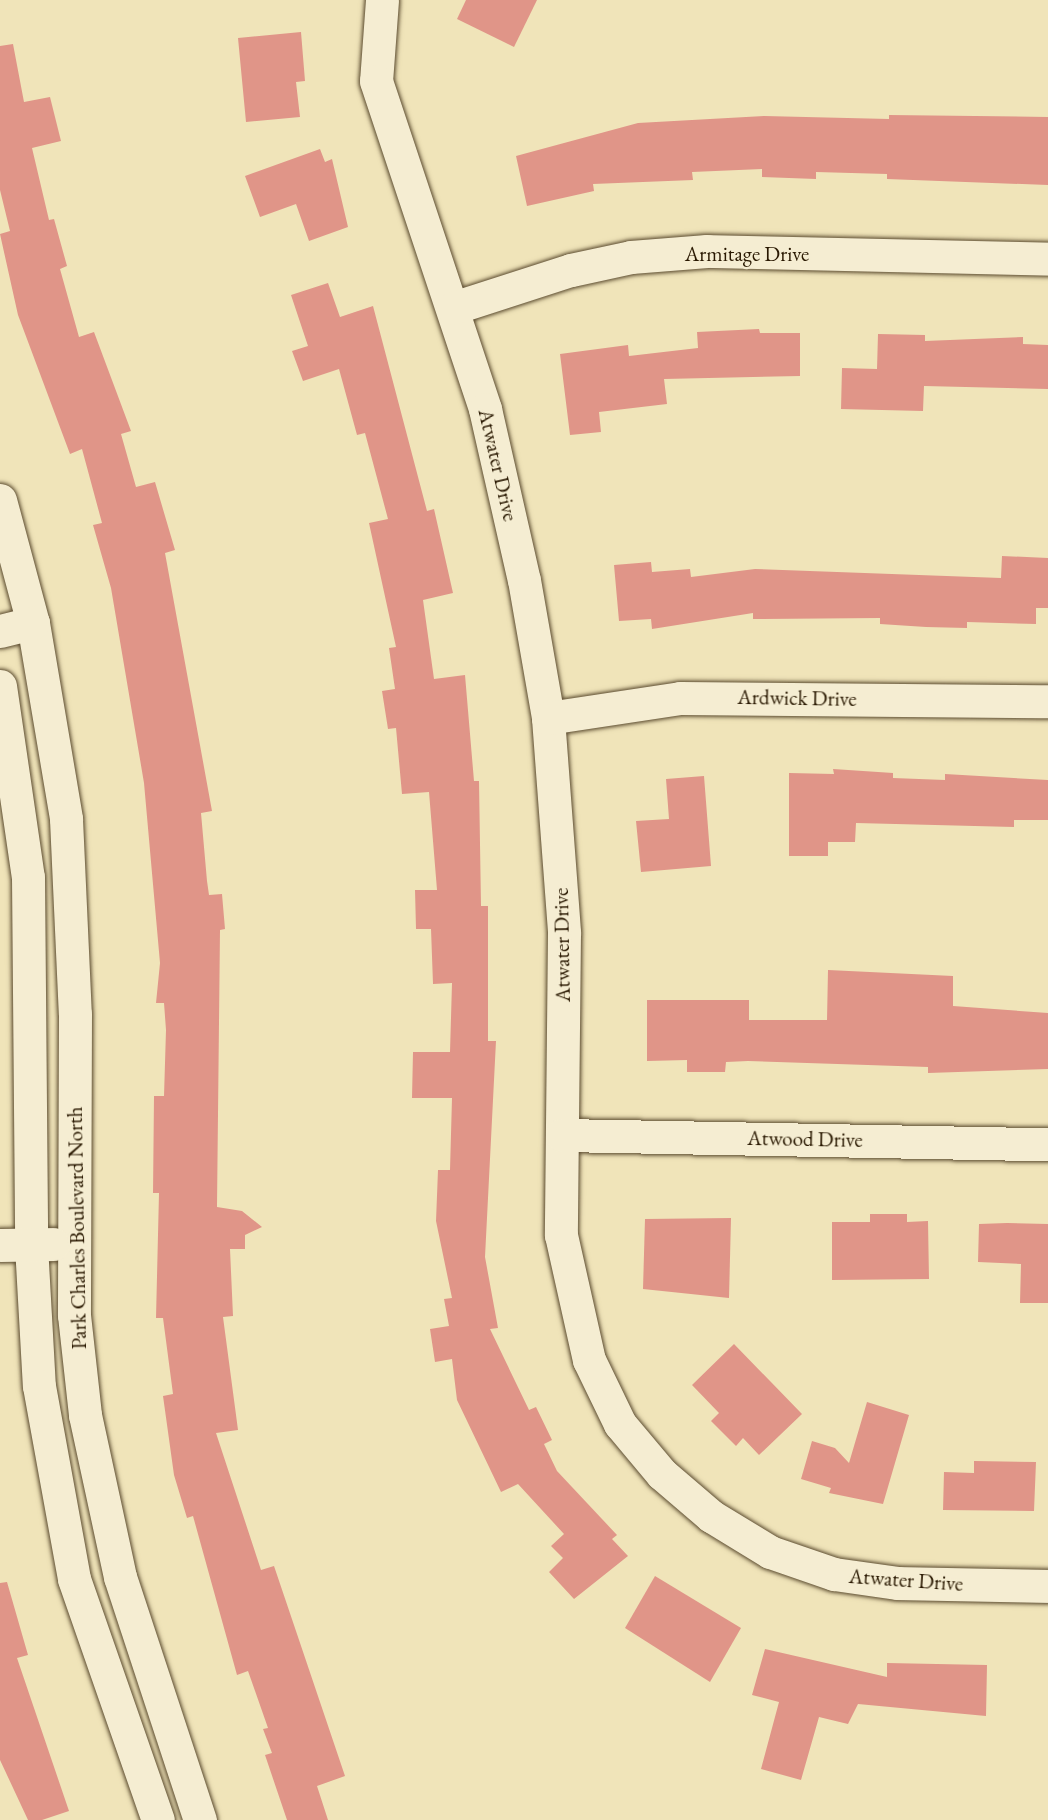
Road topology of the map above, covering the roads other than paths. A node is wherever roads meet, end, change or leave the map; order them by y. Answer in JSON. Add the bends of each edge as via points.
{"nodes":[{"id":1,"x":382,"y":0,"type":"edge"},
{"id":2,"x":1048,"y":259,"type":"edge"},
{"id":3,"x":453,"y":308,"type":"junction"},
{"id":4,"x":0,"y":500,"type":"edge"},
{"id":5,"x":33,"y":623,"type":"junction"},
{"id":6,"x":0,"y":631,"type":"edge"},
{"id":7,"x":0,"y":686,"type":"edge"},
{"id":8,"x":1048,"y":701,"type":"edge"},
{"id":9,"x":548,"y":718,"type":"junction"},
{"id":10,"x":562,"y":1135,"type":"junction"},
{"id":11,"x":1048,"y":1144,"type":"edge"},
{"id":12,"x":73,"y":1243,"type":"junction"},
{"id":13,"x":16,"y":1245,"type":"edge"},
{"id":14,"x":1048,"y":1586,"type":"edge"},
{"id":15,"x":158,"y":1820,"type":"edge"},
{"id":16,"x":200,"y":1820,"type":"edge"}],
"edges":[{"from":1,"to":3,"type":"street","name":"Atwater Drive","via":[[376,81]]},
{"from":2,"to":3,"type":"street","name":"Armitage Drive","via":[[707,251],[631,257],[571,270]]},
{"from":3,"to":9,"type":"street","name":"Atwater Drive","via":[[485,409],[524,580]]},
{"from":4,"to":5,"type":"street","name":"Park Charles Boulevard North"},
{"from":5,"to":6,"type":"street"},
{"from":5,"to":12,"type":"street","name":"Park Charles Boulevard North","via":[[66,819],[72,903]]},
{"from":7,"to":13,"type":"street","name":"Park Charles Boulevard North","via":[[28,877]]},
{"from":8,"to":9,"type":"street","name":"Ardwick Drive","via":[[680,698]]},
{"from":9,"to":10,"type":"street","name":"Atwater Drive","via":[[564,933]]},
{"from":10,"to":11,"type":"street","name":"Atwood Drive"},
{"from":10,"to":14,"type":"street","name":"Atwater Drive","via":[[561,1235],[588,1360],[620,1424],[662,1474],[711,1516],[770,1552],[834,1574],[898,1583]]},
{"from":12,"to":13,"type":"street"},
{"from":12,"to":16,"type":"street","name":"Park Charles Boulevard North","via":[[84,1404],[104,1510],[120,1577]]},
{"from":13,"to":15,"type":"street","name":"Park Charles Boulevard North","via":[[53,1485],[74,1579]]}]}
